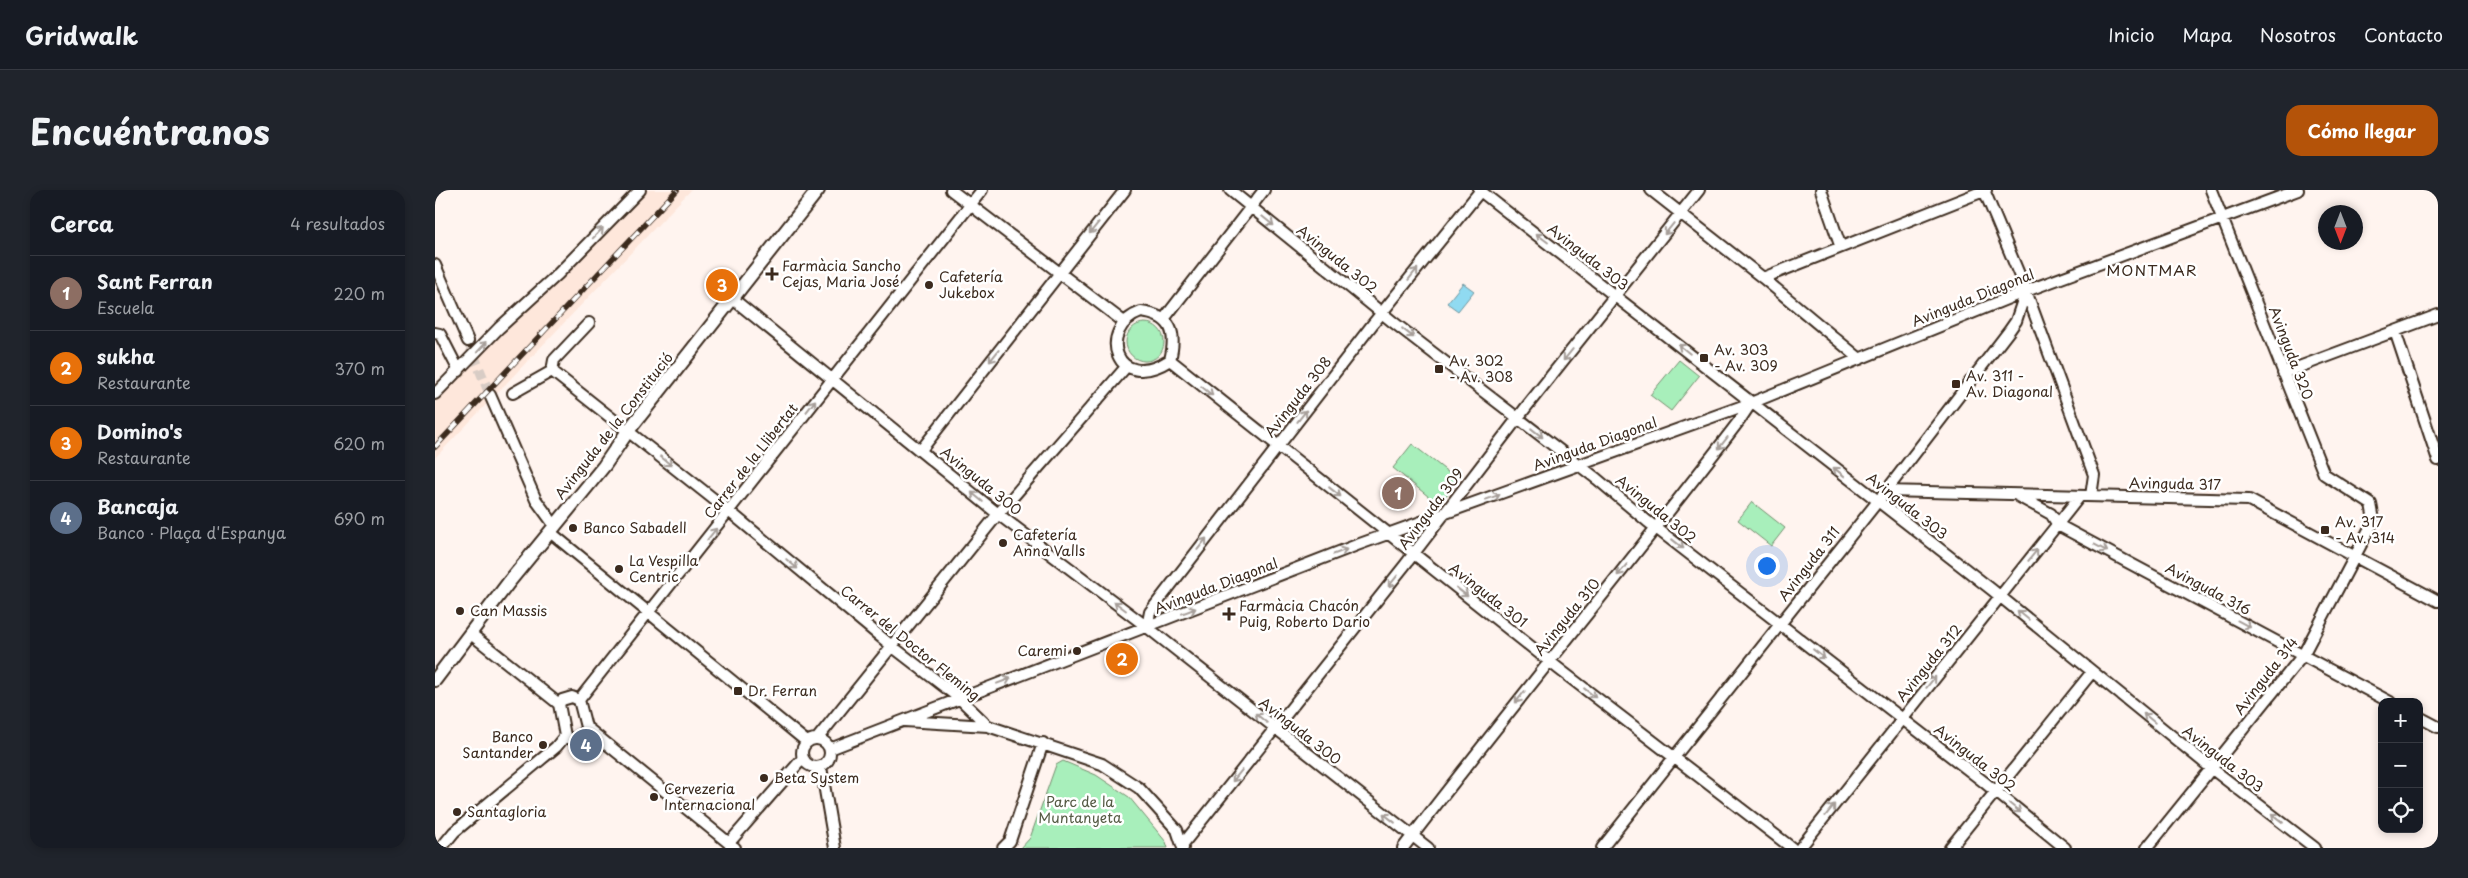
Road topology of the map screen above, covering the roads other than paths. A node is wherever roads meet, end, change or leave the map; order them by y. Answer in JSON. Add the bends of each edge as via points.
{"nodes":[{"id":1,"x":640,"y":190,"type":"edge"},
{"id":2,"x":818,"y":190,"type":"edge"},
{"id":3,"x":951,"y":190,"type":"edge"},
{"id":4,"x":981,"y":190,"type":"edge"},
{"id":5,"x":1125,"y":190,"type":"edge"},
{"id":6,"x":1230,"y":190,"type":"edge"},
{"id":7,"x":1264,"y":190,"type":"edge"},
{"id":8,"x":1480,"y":190,"type":"edge"},
{"id":9,"x":1651,"y":190,"type":"edge"},
{"id":10,"x":1699,"y":190,"type":"edge"},
{"id":11,"x":1821,"y":190,"type":"edge"},
{"id":12,"x":1984,"y":190,"type":"edge"},
{"id":13,"x":2211,"y":190,"type":"edge"},
{"id":14,"x":2298,"y":190,"type":"edge"},
{"id":15,"x":970,"y":205,"type":"junction"},
{"id":16,"x":1250,"y":207,"type":"junction"},
{"id":17,"x":1681,"y":214,"type":"junction"},
{"id":18,"x":2223,"y":218,"type":"junction"},
{"id":19,"x":1840,"y":245,"type":"junction"},
{"id":20,"x":435,"y":265,"type":"edge"},
{"id":21,"x":1058,"y":274,"type":"junction"},
{"id":22,"x":1763,"y":278,"type":"junction"},
{"id":23,"x":2026,"y":291,"type":"junction"},
{"id":24,"x":1616,"y":295,"type":"junction"},
{"id":25,"x":733,"y":299,"type":"junction"},
{"id":26,"x":1382,"y":313,"type":"junction"},
{"id":27,"x":2438,"y":314,"type":"edge"},
{"id":28,"x":1164,"y":319,"type":"junction"},
{"id":29,"x":1124,"y":322,"type":"junction"},
{"id":30,"x":589,"y":323,"type":"dead end"},
{"id":31,"x":2395,"y":331,"type":"junction"},
{"id":32,"x":435,"y":333,"type":"edge"},
{"id":33,"x":468,"y":341,"type":"tunnel mouth"},
{"id":34,"x":1860,"y":359,"type":"junction"},
{"id":35,"x":1170,"y":360,"type":"junction"},
{"id":36,"x":1126,"y":367,"type":"junction"},
{"id":37,"x":459,"y":371,"type":"junction"},
{"id":38,"x":552,"y":372,"type":"junction"},
{"id":39,"x":2283,"y":373,"type":"junction"},
{"id":40,"x":831,"y":380,"type":"junction"},
{"id":41,"x":513,"y":393,"type":"dead end"},
{"id":42,"x":435,"y":394,"type":"edge"},
{"id":43,"x":490,"y":395,"type":"tunnel mouth"},
{"id":44,"x":1751,"y":403,"type":"junction"},
{"id":45,"x":1518,"y":419,"type":"junction"},
{"id":46,"x":628,"y":431,"type":"junction"},
{"id":47,"x":1277,"y":447,"type":"junction"},
{"id":48,"x":921,"y":450,"type":"junction"},
{"id":49,"x":2438,"y":460,"type":"edge"},
{"id":50,"x":1578,"y":465,"type":"junction"},
{"id":51,"x":1886,"y":491,"type":"junction"},
{"id":52,"x":2017,"y":495,"type":"junction"},
{"id":53,"x":2085,"y":496,"type":"junction"},
{"id":54,"x":1877,"y":501,"type":"junction"},
{"id":55,"x":2371,"y":504,"type":"joint"},
{"id":56,"x":729,"y":512,"type":"junction"},
{"id":57,"x":998,"y":514,"type":"junction"},
{"id":58,"x":1442,"y":516,"type":"junction"},
{"id":59,"x":2058,"y":525,"type":"junction"},
{"id":60,"x":553,"y":529,"type":"junction"},
{"id":61,"x":1657,"y":529,"type":"junction"},
{"id":62,"x":1388,"y":534,"type":"junction"},
{"id":63,"x":1414,"y":554,"type":"junction"},
{"id":64,"x":2356,"y":558,"type":"junction"},
{"id":65,"x":2000,"y":596,"type":"junction"},
{"id":66,"x":2438,"y":601,"type":"edge"},
{"id":67,"x":648,"y":613,"type":"junction"},
{"id":68,"x":1780,"y":624,"type":"junction"},
{"id":69,"x":1147,"y":627,"type":"junction"},
{"id":70,"x":471,"y":634,"type":"junction"},
{"id":71,"x":893,"y":647,"type":"junction"},
{"id":72,"x":2303,"y":655,"type":"junction"},
{"id":73,"x":1549,"y":660,"type":"junction"},
{"id":74,"x":2093,"y":672,"type":"junction"},
{"id":75,"x":435,"y":680,"type":"edge"},
{"id":76,"x":959,"y":698,"type":"junction"},
{"id":77,"x":2383,"y":698,"type":"edge"},
{"id":78,"x":579,"y":700,"type":"junction"},
{"id":79,"x":559,"y":704,"type":"junction"},
{"id":80,"x":1901,"y":719,"type":"junction"},
{"id":81,"x":2423,"y":719,"type":"edge"},
{"id":82,"x":901,"y":721,"type":"junction"},
{"id":83,"x":988,"y":726,"type":"junction"},
{"id":84,"x":586,"y":727,"type":"junction"},
{"id":85,"x":2438,"y":727,"type":"edge"},
{"id":86,"x":1275,"y":729,"type":"junction"},
{"id":87,"x":565,"y":736,"type":"junction"},
{"id":88,"x":812,"y":741,"type":"junction"},
{"id":89,"x":1043,"y":743,"type":"junction"},
{"id":90,"x":830,"y":749,"type":"junction"},
{"id":91,"x":803,"y":758,"type":"junction"},
{"id":92,"x":1675,"y":759,"type":"junction"},
{"id":93,"x":821,"y":767,"type":"junction"},
{"id":94,"x":2211,"y":768,"type":"junction"},
{"id":95,"x":1996,"y":792,"type":"junction"},
{"id":96,"x":1412,"y":836,"type":"junction"},
{"id":97,"x":732,"y":846,"type":"edge"},
{"id":98,"x":1183,"y":846,"type":"edge"},
{"id":99,"x":441,"y":848,"type":"edge"},
{"id":100,"x":835,"y":848,"type":"edge"},
{"id":101,"x":1003,"y":848,"type":"edge"},
{"id":102,"x":1403,"y":848,"type":"edge"},
{"id":103,"x":1428,"y":848,"type":"edge"},
{"id":104,"x":1602,"y":848,"type":"edge"},
{"id":105,"x":1792,"y":848,"type":"edge"},
{"id":106,"x":1800,"y":848,"type":"edge"},
{"id":107,"x":1950,"y":848,"type":"edge"},
{"id":108,"x":2065,"y":848,"type":"edge"},
{"id":109,"x":2147,"y":848,"type":"edge"},
{"id":110,"x":2315,"y":848,"type":"edge"}],
"edges":[{"from":37,"to":1,"type":"street","one_way":true},
{"from":2,"to":25,"type":"street","name":"Avinguda de la Constitució"},
{"from":3,"to":15,"type":"street"},
{"from":4,"to":15,"type":"street","name":"Carrer de la Llibertat"},
{"from":5,"to":21,"type":"street","one_way":true},
{"from":6,"to":16,"type":"street","name":"Avinguda 302"},
{"from":7,"to":16,"type":"street"},
{"from":24,"to":8,"type":"street","name":"Avinguda 303","one_way":true},
{"from":26,"to":8,"type":"street","name":"Avinguda 308","one_way":true},
{"from":9,"to":17,"type":"street"},
{"from":10,"to":17,"type":"street","name":"Avinguda 309"},
{"from":11,"to":19,"type":"street"},
{"from":12,"to":19,"type":"street"},
{"from":12,"to":23,"type":"street"},
{"from":13,"to":18,"type":"street","name":"Avinguda 320"},
{"from":14,"to":18,"type":"street","name":"Avinguda Diagonal"},
{"from":15,"to":21,"type":"street"},
{"from":15,"to":40,"type":"street","name":"Carrer de la Llibertat"},
{"from":16,"to":26,"type":"street","name":"Avinguda 302","one_way":true},
{"from":16,"to":28,"type":"street"},
{"from":17,"to":22,"type":"street"},
{"from":17,"to":24,"type":"street","name":"Avinguda 309","one_way":true},
{"from":18,"to":23,"type":"street","name":"Avinguda Diagonal"},
{"from":18,"to":39,"type":"street","name":"Avinguda 320"},
{"from":19,"to":22,"type":"street"},
{"from":20,"to":33,"type":"street"},
{"from":21,"to":29,"type":"street"},
{"from":21,"to":48,"type":"street","one_way":true},
{"from":22,"to":34,"type":"street"},
{"from":23,"to":34,"type":"street","name":"Avinguda Diagonal"},
{"from":23,"to":51,"type":"street","name":"Avinguda 311","via":[[2016,321]]},
{"from":23,"to":53,"type":"street","via":[[2094,475]]},
{"from":44,"to":24,"type":"street","name":"Avinguda 303","one_way":true},
{"from":24,"to":45,"type":"street","name":"Avinguda 309","one_way":true},
{"from":25,"to":40,"type":"street","name":"Avinguda 300"},
{"from":25,"to":46,"type":"street","name":"Avinguda de la Constitució"},
{"from":26,"to":45,"type":"street","name":"Avinguda 302","one_way":true},
{"from":47,"to":26,"type":"street","name":"Avinguda 308","one_way":true},
{"from":27,"to":31,"type":"street"},
{"from":28,"to":29,"type":"street","via":[[1141,312]]},
{"from":28,"to":35,"type":"street","via":[[1173,334]]},
{"from":29,"to":36,"type":"street","via":[[1116,339],[1117,355]]},
{"from":30,"to":38,"type":"street","via":[[554,360]]},
{"from":31,"to":39,"type":"street"},
{"from":31,"to":49,"type":"street"},
{"from":32,"to":37,"type":"street","via":[[440,334]]},
{"from":34,"to":44,"type":"street","name":"Avinguda Diagonal"},
{"from":35,"to":36,"type":"street","via":[[1140,372]]},
{"from":35,"to":47,"type":"street","name":"Avinguda 301","one_way":true},
{"from":36,"to":57,"type":"street"},
{"from":37,"to":42,"type":"street"},
{"from":38,"to":41,"type":"street"},
{"from":38,"to":46,"type":"street","name":"Carrer del Doctor Fleming"},
{"from":39,"to":55,"type":"street","name":"Avinguda 320","via":[[2324,474]]},
{"from":40,"to":48,"type":"street","name":"Avinguda 300"},
{"from":56,"to":40,"type":"street","name":"Carrer de la Llibertat","one_way":true},
{"from":43,"to":60,"type":"street","via":[[536,500]]},
{"from":44,"to":50,"type":"street","name":"Avinguda Diagonal"},
{"from":54,"to":44,"type":"street","name":"Avinguda 303","one_way":true},
{"from":44,"to":61,"type":"street","name":"Avinguda 310","one_way":true},
{"from":45,"to":50,"type":"street","name":"Avinguda 302","one_way":true},
{"from":45,"to":58,"type":"street","name":"Avinguda 309"},
{"from":46,"to":56,"type":"street","name":"Carrer del Doctor Fleming","one_way":true},
{"from":46,"to":60,"type":"street","name":"Avinguda de la Constitució"},
{"from":47,"to":62,"type":"street","name":"Avinguda 301","one_way":true},
{"from":69,"to":47,"type":"street","name":"Avinguda 308","one_way":true,"via":[[1150,612]]},
{"from":57,"to":48,"type":"street","name":"Avinguda 300","one_way":true},
{"from":58,"to":50,"type":"street","name":"Avinguda Diagonal","one_way":true},
{"from":50,"to":61,"type":"street","name":"Avinguda 302"},
{"from":51,"to":52,"type":"street","name":"Avinguda 317"},
{"from":51,"to":54,"type":"street","name":"Avinguda 311"},
{"from":52,"to":53,"type":"street","name":"Avinguda 317"},
{"from":52,"to":59,"type":"street","name":"Avinguda 316","via":[[2051,514]]},
{"from":53,"to":59,"type":"street","name":"Avinguda 312"},
{"from":53,"to":64,"type":"street","name":"Avinguda 317","via":[[2249,500]]},
{"from":54,"to":65,"type":"street","name":"Avinguda 303"},
{"from":54,"to":68,"type":"street","name":"Avinguda 311"},
{"from":55,"to":64,"type":"street","name":"Avinguda 314","via":[[2374,520]]},
{"from":67,"to":56,"type":"street","name":"Carrer de la Llibertat","one_way":true},
{"from":56,"to":71,"type":"street","name":"Carrer del Doctor Fleming","one_way":true},
{"from":69,"to":57,"type":"street","name":"Avinguda 300","one_way":true},
{"from":57,"to":71,"type":"street"},
{"from":58,"to":62,"type":"street","name":"Avinguda Diagonal"},
{"from":58,"to":63,"type":"street","name":"Avinguda 309"},
{"from":65,"to":59,"type":"street","name":"Avinguda 312","one_way":true},
{"from":59,"to":72,"type":"street","name":"Avinguda 316","one_way":true},
{"from":60,"to":67,"type":"street"},
{"from":60,"to":70,"type":"street","name":"Avinguda de la Constitució"},
{"from":61,"to":68,"type":"street","name":"Avinguda 302","one_way":true},
{"from":61,"to":73,"type":"street","name":"Avinguda 310","one_way":true},
{"from":62,"to":63,"type":"street","name":"Avinguda 301"},
{"from":69,"to":62,"type":"street","name":"Avinguda Diagonal","one_way":true},
{"from":63,"to":73,"type":"street","name":"Avinguda 301","one_way":true},
{"from":63,"to":86,"type":"street","name":"Avinguda 309","one_way":true},
{"from":64,"to":66,"type":"street","name":"Avinguda 317"},
{"from":64,"to":72,"type":"street","name":"Avinguda 314"},
{"from":74,"to":65,"type":"street","name":"Avinguda 303","one_way":true},
{"from":80,"to":65,"type":"street","name":"Avinguda 312","one_way":true},
{"from":67,"to":78,"type":"street","name":"Carrer de la Llibertat"},
{"from":67,"to":88,"type":"street"},
{"from":68,"to":80,"type":"street","name":"Avinguda 302","one_way":true},
{"from":68,"to":92,"type":"street","name":"Avinguda 311"},
{"from":76,"to":69,"type":"street","name":"Avinguda Diagonal","one_way":true},
{"from":86,"to":69,"type":"street","name":"Avinguda 300","one_way":true},
{"from":70,"to":75,"type":"street","name":"Avinguda de la Constitució"},
{"from":70,"to":79,"type":"street"},
{"from":71,"to":76,"type":"street","name":"Carrer del Doctor Fleming"},
{"from":71,"to":88,"type":"street"},
{"from":72,"to":77,"type":"street","name":"Avinguda 316"},
{"from":72,"to":94,"type":"street","name":"Avinguda 314"},
{"from":73,"to":92,"type":"street","name":"Avinguda 301","one_way":true},
{"from":73,"to":96,"type":"street","name":"Avinguda 310","one_way":true},
{"from":94,"to":74,"type":"street","name":"Avinguda 303","one_way":true},
{"from":74,"to":95,"type":"street"},
{"from":76,"to":82,"type":"street","name":"Avinguda Diagonal"},
{"from":76,"to":83,"type":"street","name":"Carrer del Doctor Fleming"},
{"from":78,"to":79,"type":"street","via":[[571,697]]},
{"from":78,"to":84,"type":"street"},
{"from":79,"to":87,"type":"street"},
{"from":80,"to":95,"type":"street","name":"Avinguda 302"},
{"from":106,"to":80,"type":"street","name":"Avinguda 312","one_way":true},
{"from":81,"to":85,"type":"street"},
{"from":82,"to":83,"type":"street","name":"Avinguda Diagonal"},
{"from":82,"to":90,"type":"street","name":"Avinguda Diagonal"},
{"from":83,"to":89,"type":"street","name":"Carrer del Doctor Fleming"},
{"from":84,"to":87,"type":"street","via":[[583,737],[575,741]]},
{"from":84,"to":97,"type":"street"},
{"from":96,"to":86,"type":"street","name":"Avinguda 300","one_way":true},
{"from":86,"to":98,"type":"street","name":"Avinguda 309","one_way":true},
{"from":87,"to":99,"type":"street","via":[[556,748],[454,832]]},
{"from":88,"to":90,"type":"street","via":[[825,742]]},
{"from":88,"to":91,"type":"street","via":[[804,747]]},
{"from":89,"to":98,"type":"street","name":"Carrer del Doctor Fleming","via":[[1102,764],[1139,788],[1177,830]]},
{"from":89,"to":101,"type":"street","via":[[1010,841]]},
{"from":90,"to":93,"type":"street","via":[[830,758]]},
{"from":91,"to":93,"type":"street","via":[[813,767]]},
{"from":91,"to":97,"type":"street"},
{"from":92,"to":104,"type":"street","name":"Avinguda 311"},
{"from":92,"to":105,"type":"street","name":"Avinguda 301"},
{"from":93,"to":100,"type":"street"},
{"from":94,"to":109,"type":"street","name":"Avinguda 314"},
{"from":110,"to":94,"type":"street","name":"Avinguda 303","one_way":true},
{"from":95,"to":107,"type":"street"},
{"from":95,"to":108,"type":"street","name":"Avinguda 302","one_way":true},
{"from":96,"to":102,"type":"street","name":"Avinguda 310"},
{"from":96,"to":103,"type":"street","name":"Avinguda 300"}]}
